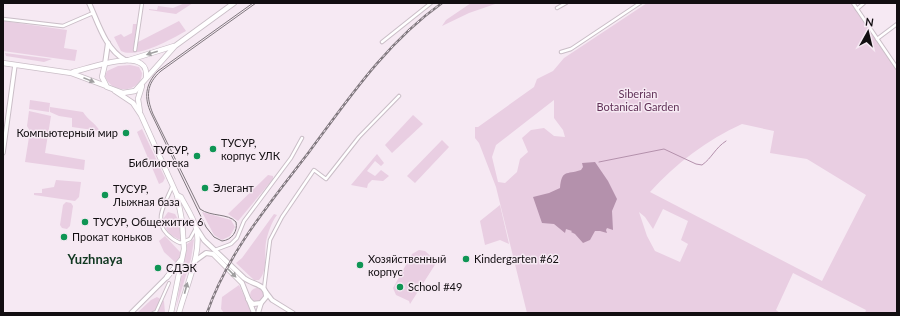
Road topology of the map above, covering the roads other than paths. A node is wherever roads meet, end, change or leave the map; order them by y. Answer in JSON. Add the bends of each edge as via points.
{"nodes":[{"id":1,"x":89,"y":3,"type":"edge"},
{"id":2,"x":142,"y":3,"type":"edge"},
{"id":3,"x":234,"y":3,"type":"edge"},
{"id":4,"x":431,"y":3,"type":"edge"},
{"id":5,"x":566,"y":3,"type":"edge"},
{"id":6,"x":640,"y":3,"type":"edge"},
{"id":7,"x":853,"y":3,"type":"edge"},
{"id":8,"x":864,"y":3,"type":"edge"},
{"id":9,"x":557,"y":8,"type":"dead end"},
{"id":10,"x":857,"y":9,"type":"junction"},
{"id":11,"x":93,"y":13,"type":"junction"},
{"id":12,"x":3,"y":18,"type":"edge"},
{"id":13,"x":897,"y":24,"type":"edge"},
{"id":14,"x":878,"y":39,"type":"junction"},
{"id":15,"x":382,"y":42,"type":"dead end"},
{"id":16,"x":108,"y":43,"type":"junction"},
{"id":17,"x":175,"y":46,"type":"junction"},
{"id":18,"x":135,"y":50,"type":"dead end"},
{"id":19,"x":561,"y":52,"type":"dead end"},
{"id":20,"x":127,"y":60,"type":"junction"},
{"id":21,"x":3,"y":63,"type":"edge"},
{"id":22,"x":105,"y":64,"type":"junction"},
{"id":23,"x":16,"y":65,"type":"junction"},
{"id":24,"x":897,"y":67,"type":"edge"},
{"id":25,"x":72,"y":73,"type":"junction"},
{"id":26,"x":145,"y":80,"type":"junction"},
{"id":27,"x":142,"y":85,"type":"junction"},
{"id":28,"x":108,"y":87,"type":"junction"},
{"id":29,"x":115,"y":91,"type":"junction"},
{"id":30,"x":399,"y":96,"type":"dead end"},
{"id":31,"x":141,"y":115,"type":"junction"},
{"id":32,"x":302,"y":138,"type":"dead end"},
{"id":33,"x":3,"y":153,"type":"edge"},
{"id":34,"x":173,"y":185,"type":"junction"},
{"id":35,"x":178,"y":195,"type":"junction"},
{"id":36,"x":196,"y":228,"type":"junction"},
{"id":37,"x":184,"y":242,"type":"junction"},
{"id":38,"x":215,"y":250,"type":"junction"},
{"id":39,"x":183,"y":257,"type":"junction"},
{"id":40,"x":194,"y":263,"type":"junction"},
{"id":41,"x":167,"y":277,"type":"junction"},
{"id":42,"x":265,"y":280,"type":"junction"},
{"id":43,"x":169,"y":283,"type":"dead end"},
{"id":44,"x":177,"y":283,"type":"junction"},
{"id":45,"x":258,"y":285,"type":"junction"},
{"id":46,"x":265,"y":291,"type":"junction"},
{"id":47,"x":247,"y":298,"type":"junction"},
{"id":48,"x":272,"y":300,"type":"junction"},
{"id":49,"x":262,"y":302,"type":"junction"},
{"id":50,"x":131,"y":313,"type":"edge"},
{"id":51,"x":153,"y":313,"type":"edge"},
{"id":52,"x":171,"y":313,"type":"edge"},
{"id":53,"x":179,"y":313,"type":"edge"},
{"id":54,"x":254,"y":313,"type":"edge"},
{"id":55,"x":258,"y":313,"type":"edge"},
{"id":56,"x":293,"y":313,"type":"edge"}],
"edges":[{"from":1,"to":11,"type":"main road"},
{"from":2,"to":18,"type":"street"},
{"from":3,"to":17,"type":"main road"},
{"from":4,"to":15,"type":"street"},
{"from":5,"to":9,"type":"street"},
{"from":6,"to":19,"type":"street","via":[[571,50]]},
{"from":7,"to":10,"type":"street"},
{"from":8,"to":10,"type":"street"},
{"from":10,"to":14,"type":"street"},
{"from":11,"to":12,"type":"street","via":[[62,26]]},
{"from":11,"to":16,"type":"main road"},
{"from":13,"to":14,"type":"street"},
{"from":14,"to":24,"type":"street"},
{"from":16,"to":20,"type":"main road","via":[[118,55]]},
{"from":16,"to":22,"type":"main road"},
{"from":17,"to":20,"type":"main road","one_way":true},
{"from":17,"to":26,"type":"main road"},
{"from":20,"to":22,"type":"main road"},
{"from":20,"to":26,"type":"main road","via":[[144,68]]},
{"from":21,"to":23,"type":"main road"},
{"from":22,"to":25,"type":"main road"},
{"from":22,"to":28,"type":"main road","via":[[102,77]]},
{"from":23,"to":25,"type":"main road"},
{"from":23,"to":33,"type":"street"},
{"from":25,"to":28,"type":"main road","one_way":true},
{"from":26,"to":27,"type":"main road"},
{"from":27,"to":29,"type":"main road","via":[[128,93]]},
{"from":27,"to":31,"type":"main road","via":[[138,99]]},
{"from":28,"to":29,"type":"main road"},
{"from":29,"to":31,"type":"main road","via":[[132,103]]},
{"from":30,"to":42,"type":"street","via":[[359,137],[326,179],[314,170],[282,217],[270,240]]},
{"from":31,"to":34,"type":"main road"},
{"from":32,"to":38,"type":"street","via":[[291,158],[244,221],[237,238],[231,244]]},
{"from":34,"to":35,"type":"main road"},
{"from":34,"to":37,"type":"street","via":[[161,214],[161,224],[170,238]]},
{"from":35,"to":36,"type":"main road"},
{"from":35,"to":37,"type":"main road"},
{"from":36,"to":37,"type":"street","via":[[193,236]]},
{"from":36,"to":38,"type":"main road"},
{"from":36,"to":40,"type":"main road"},
{"from":37,"to":39,"type":"main road"},
{"from":38,"to":45,"type":"main road","via":[[244,278]]},
{"from":39,"to":41,"type":"main road"},
{"from":39,"to":44,"type":"main road"},
{"from":40,"to":47,"type":"main road","one_way":true,"via":[[203,254],[213,254],[242,283]]},
{"from":53,"to":40,"type":"main road","one_way":true},
{"from":41,"to":44,"type":"main road","via":[[174,278]]},
{"from":41,"to":50,"type":"street"},
{"from":42,"to":45,"type":"street"},
{"from":42,"to":46,"type":"street"},
{"from":43,"to":51,"type":"street","via":[[156,312]]},
{"from":44,"to":52,"type":"main road"},
{"from":45,"to":46,"type":"main road"},
{"from":45,"to":47,"type":"main road","via":[[250,287]]},
{"from":46,"to":48,"type":"street"},
{"from":46,"to":49,"type":"main road"},
{"from":47,"to":49,"type":"main road","via":[[253,304]]},
{"from":47,"to":54,"type":"main road"},
{"from":48,"to":49,"type":"street"},
{"from":48,"to":56,"type":"street"},
{"from":49,"to":55,"type":"main road"}]}
